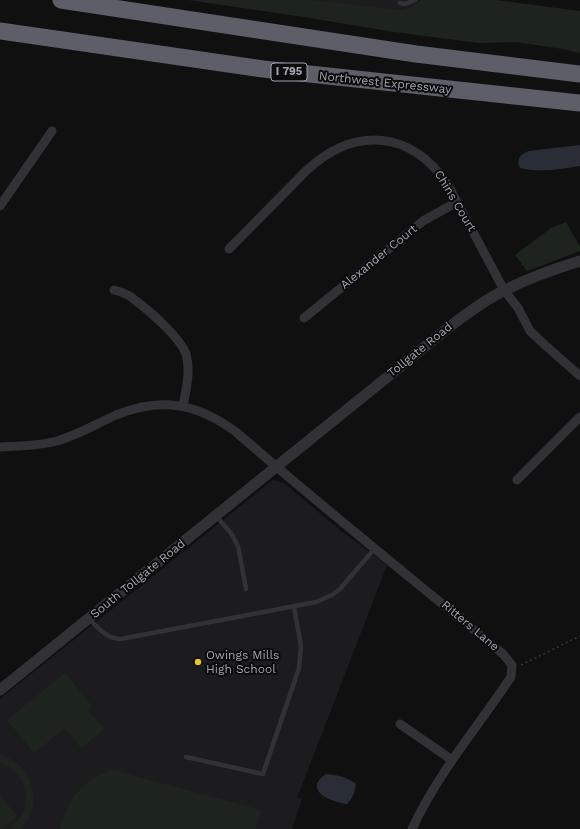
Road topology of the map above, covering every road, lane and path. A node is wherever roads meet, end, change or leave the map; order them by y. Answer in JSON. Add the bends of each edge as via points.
{"nodes":[{"id":1,"x":61,"y":0,"type":"edge"},
{"id":2,"x":415,"y":0,"type":"edge"},
{"id":3,"x":400,"y":3,"type":"dead end"},
{"id":4,"x":0,"y":33,"type":"edge"},
{"id":5,"x":580,"y":74,"type":"edge"},
{"id":6,"x":580,"y":103,"type":"edge"},
{"id":7,"x":52,"y":131,"type":"dead end"},
{"id":8,"x":457,"y":202,"type":"junction"},
{"id":9,"x":0,"y":206,"type":"edge"},
{"id":10,"x":229,"y":249,"type":"dead end"},
{"id":11,"x":580,"y":261,"type":"edge"},
{"id":12,"x":114,"y":290,"type":"dead end"},
{"id":13,"x":504,"y":290,"type":"junction"},
{"id":14,"x":304,"y":318,"type":"dead end"},
{"id":15,"x":580,"y":376,"type":"edge"},
{"id":16,"x":183,"y":406,"type":"junction"},
{"id":17,"x":580,"y":417,"type":"edge"},
{"id":18,"x":0,"y":447,"type":"edge"},
{"id":19,"x":276,"y":467,"type":"junction"},
{"id":20,"x":517,"y":480,"type":"dead end"},
{"id":21,"x":216,"y":516,"type":"junction"},
{"id":22,"x":375,"y":548,"type":"junction"},
{"id":23,"x":246,"y":589,"type":"dead end"},
{"id":24,"x":294,"y":607,"type":"junction"},
{"id":25,"x":89,"y":618,"type":"junction"},
{"id":26,"x":580,"y":636,"type":"edge"},
{"id":27,"x":512,"y":665,"type":"junction"},
{"id":28,"x":0,"y":690,"type":"edge"},
{"id":29,"x":400,"y":724,"type":"dead end"},
{"id":30,"x":186,"y":757,"type":"dead end"},
{"id":31,"x":452,"y":760,"type":"junction"},
{"id":32,"x":412,"y":829,"type":"edge"}],
"edges":[{"from":1,"to":5,"type":"highway","via":[[408,52]]},
{"from":2,"to":3,"type":"lane"},
{"from":4,"to":6,"type":"highway","name":"Northwest Expressway","number":"I 795","via":[[263,69]]},
{"from":7,"to":9,"type":"street"},
{"from":8,"to":10,"type":"street","name":"Chins Court","via":[[434,166],[417,153],[396,143],[369,140],[355,142],[330,151],[318,159]]},
{"from":8,"to":13,"type":"street","name":"Chins Court"},
{"from":8,"to":14,"type":"street","name":"Alexander Court","via":[[408,233]]},
{"from":11,"to":13,"type":"street","name":"Tollgate Road"},
{"from":12,"to":16,"type":"street","via":[[136,300],[173,334],[183,347],[188,374]]},
{"from":13,"to":15,"type":"street","name":"Chins Court","via":[[518,308],[530,331]]},
{"from":13,"to":19,"type":"street","name":"Tollgate Road","via":[[448,328]]},
{"from":16,"to":18,"type":"street","name":"Ritters Lane","via":[[143,407],[57,441]]},
{"from":16,"to":19,"type":"street","name":"Ritters Lane","via":[[211,416],[224,424]]},
{"from":17,"to":20,"type":"street"},
{"from":19,"to":21,"type":"street","name":"South Tollgate Road"},
{"from":19,"to":22,"type":"street","name":"Ritters Lane"},
{"from":21,"to":23,"type":"lane","via":[[231,533],[238,546]]},
{"from":21,"to":25,"type":"street","name":"South Tollgate Road"},
{"from":22,"to":24,"type":"lane","via":[[332,595]]},
{"from":22,"to":27,"type":"street","name":"Ritters Lane","via":[[503,654]]},
{"from":24,"to":25,"type":"lane","via":[[121,639],[108,636]]},
{"from":24,"to":30,"type":"lane","via":[[301,646],[299,668],[263,774]]},
{"from":25,"to":28,"type":"street","name":"South Tollgate Road"},
{"from":26,"to":27,"type":"path","via":[[525,663]]},
{"from":27,"to":31,"type":"street","via":[[511,677]]},
{"from":29,"to":31,"type":"street"},
{"from":31,"to":32,"type":"street","via":[[426,800]]}]}
